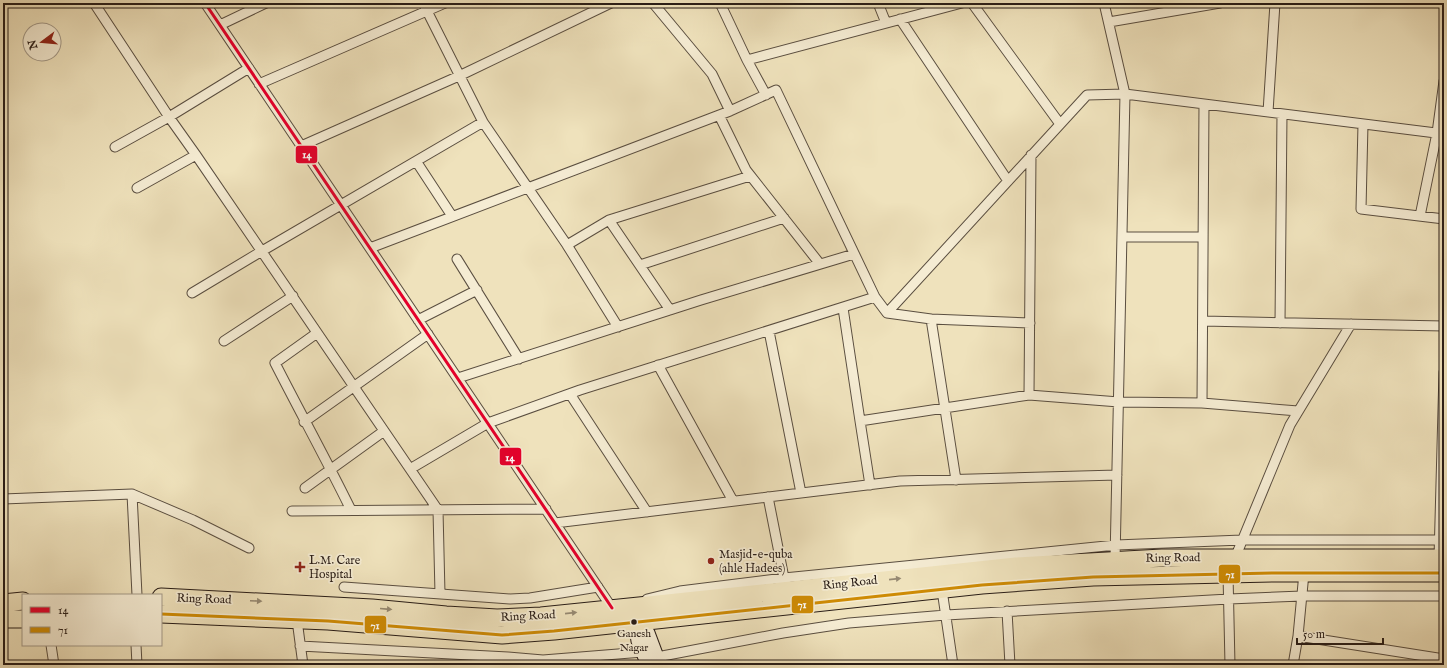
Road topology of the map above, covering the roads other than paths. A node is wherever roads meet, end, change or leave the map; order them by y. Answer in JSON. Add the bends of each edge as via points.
{"nodes":[{"id":1,"x":94,"y":3,"type":"edge"},
{"id":2,"x":205,"y":3,"type":"edge"},
{"id":3,"x":266,"y":3,"type":"edge"},
{"id":4,"x":445,"y":3,"type":"edge"},
{"id":5,"x":611,"y":3,"type":"edge"},
{"id":6,"x":654,"y":3,"type":"edge"},
{"id":7,"x":720,"y":3,"type":"edge"},
{"id":8,"x":878,"y":3,"type":"edge"},
{"id":9,"x":962,"y":3,"type":"edge"},
{"id":10,"x":972,"y":3,"type":"edge"},
{"id":11,"x":1104,"y":3,"type":"edge"},
{"id":12,"x":1220,"y":3,"type":"edge"},
{"id":13,"x":1276,"y":3,"type":"edge"},
{"id":14,"x":425,"y":7,"type":"edge"},
{"id":15,"x":900,"y":19,"type":"junction"},
{"id":16,"x":1109,"y":22,"type":"junction"},
{"id":17,"x":886,"y":23,"type":"junction"},
{"id":18,"x":220,"y":25,"type":"junction"},
{"id":19,"x":746,"y":60,"type":"junction"},
{"id":20,"x":249,"y":68,"type":"junction"},
{"id":21,"x":459,"y":76,"type":"junction"},
{"id":22,"x":1444,"y":81,"type":"edge"},
{"id":23,"x":259,"y":84,"type":"junction"},
{"id":24,"x":1125,"y":94,"type":"junction"},
{"id":25,"x":766,"y":95,"type":"junction"},
{"id":26,"x":1204,"y":104,"type":"junction"},
{"id":27,"x":730,"y":111,"type":"junction"},
{"id":28,"x":1268,"y":112,"type":"junction"},
{"id":29,"x":1282,"y":114,"type":"junction"},
{"id":30,"x":719,"y":115,"type":"junction"},
{"id":31,"x":169,"y":117,"type":"junction"},
{"id":32,"x":483,"y":122,"type":"junction"},
{"id":33,"x":1060,"y":124,"type":"junction"},
{"id":34,"x":1363,"y":124,"type":"junction"},
{"id":35,"x":1441,"y":133,"type":"edge"},
{"id":36,"x":301,"y":146,"type":"junction"},
{"id":37,"x":115,"y":147,"type":"dead end"},
{"id":38,"x":196,"y":155,"type":"junction"},
{"id":39,"x":1031,"y":155,"type":"junction"},
{"id":40,"x":416,"y":161,"type":"junction"},
{"id":41,"x":750,"y":176,"type":"junction"},
{"id":42,"x":1008,"y":181,"type":"junction"},
{"id":43,"x":527,"y":187,"type":"junction"},
{"id":44,"x":137,"y":188,"type":"dead end"},
{"id":45,"x":341,"y":205,"type":"junction"},
{"id":46,"x":452,"y":216,"type":"junction"},
{"id":47,"x":1420,"y":216,"type":"junction"},
{"id":48,"x":784,"y":218,"type":"junction"},
{"id":49,"x":1444,"y":219,"type":"edge"},
{"id":50,"x":609,"y":220,"type":"junction"},
{"id":51,"x":1122,"y":237,"type":"junction"},
{"id":52,"x":1203,"y":237,"type":"junction"},
{"id":53,"x":567,"y":245,"type":"junction"},
{"id":54,"x":370,"y":248,"type":"junction"},
{"id":55,"x":262,"y":251,"type":"junction"},
{"id":56,"x":854,"y":254,"type":"junction"},
{"id":57,"x":457,"y":259,"type":"dead end"},
{"id":58,"x":820,"y":264,"type":"junction"},
{"id":59,"x":640,"y":265,"type":"junction"},
{"id":60,"x":476,"y":290,"type":"junction"},
{"id":61,"x":192,"y":293,"type":"dead end"},
{"id":62,"x":292,"y":296,"type":"junction"},
{"id":63,"x":875,"y":297,"type":"junction"},
{"id":64,"x":843,"y":308,"type":"junction"},
{"id":65,"x":670,"y":310,"type":"junction"},
{"id":66,"x":887,"y":313,"type":"junction"},
{"id":67,"x":931,"y":319,"type":"junction"},
{"id":68,"x":418,"y":320,"type":"junction"},
{"id":69,"x":1203,"y":321,"type":"junction"},
{"id":70,"x":1030,"y":323,"type":"junction"},
{"id":71,"x":1280,"y":323,"type":"junction"},
{"id":72,"x":1351,"y":324,"type":"junction"},
{"id":73,"x":1444,"y":326,"type":"edge"},
{"id":74,"x":618,"y":327,"type":"junction"},
{"id":75,"x":769,"y":331,"type":"junction"},
{"id":76,"x":317,"y":333,"type":"junction"},
{"id":77,"x":428,"y":334,"type":"junction"},
{"id":78,"x":224,"y":341,"type":"dead end"},
{"id":79,"x":519,"y":359,"type":"junction"},
{"id":80,"x":658,"y":366,"type":"junction"},
{"id":81,"x":1444,"y":372,"type":"edge"},
{"id":82,"x":458,"y":378,"type":"junction"},
{"id":83,"x":354,"y":387,"type":"junction"},
{"id":84,"x":570,"y":394,"type":"junction"},
{"id":85,"x":1029,"y":395,"type":"junction"},
{"id":86,"x":1119,"y":402,"type":"junction"},
{"id":87,"x":1202,"y":403,"type":"junction"},
{"id":88,"x":944,"y":407,"type":"junction"},
{"id":89,"x":1298,"y":411,"type":"junction"},
{"id":90,"x":860,"y":421,"type":"junction"},
{"id":91,"x":304,"y":422,"type":"junction"},
{"id":92,"x":488,"y":423,"type":"junction"},
{"id":93,"x":384,"y":431,"type":"junction"},
{"id":94,"x":410,"y":469,"type":"junction"},
{"id":95,"x":331,"y":470,"type":"junction"},
{"id":96,"x":1117,"y":475,"type":"junction"},
{"id":97,"x":956,"y":480,"type":"junction"},
{"id":98,"x":870,"y":485,"type":"junction"},
{"id":99,"x":305,"y":488,"type":"dead end"},
{"id":100,"x":801,"y":493,"type":"junction"},
{"id":101,"x":132,"y":494,"type":"junction"},
{"id":102,"x":768,"y":497,"type":"junction"},
{"id":103,"x":3,"y":499,"type":"edge"},
{"id":104,"x":733,"y":502,"type":"junction"},
{"id":105,"x":546,"y":509,"type":"junction"},
{"id":106,"x":351,"y":510,"type":"junction"},
{"id":107,"x":438,"y":510,"type":"junction"},
{"id":108,"x":292,"y":511,"type":"dead end"},
{"id":109,"x":647,"y":512,"type":"junction"},
{"id":110,"x":555,"y":523,"type":"junction"},
{"id":111,"x":1242,"y":540,"type":"junction"},
{"id":112,"x":1442,"y":540,"type":"edge"},
{"id":113,"x":249,"y":548,"type":"dead end"},
{"id":114,"x":1116,"y":553,"type":"junction"},
{"id":115,"x":1235,"y":558,"type":"junction"},
{"id":116,"x":1442,"y":563,"type":"edge"},
{"id":117,"x":1304,"y":573,"type":"junction"},
{"id":118,"x":1228,"y":574,"type":"junction"},
{"id":119,"x":785,"y":584,"type":"junction"},
{"id":120,"x":344,"y":587,"type":"dead end"},
{"id":121,"x":598,"y":587,"type":"junction"},
{"id":122,"x":942,"y":590,"type":"junction"},
{"id":123,"x":137,"y":594,"type":"edge"},
{"id":124,"x":440,"y":594,"type":"junction"},
{"id":125,"x":1302,"y":596,"type":"junction"},
{"id":126,"x":1444,"y":596,"type":"edge"},
{"id":127,"x":162,"y":597,"type":"edge"},
{"id":128,"x":1229,"y":598,"type":"junction"},
{"id":129,"x":22,"y":601,"type":"edge"},
{"id":130,"x":3,"y":603,"type":"edge"},
{"id":131,"x":612,"y":608,"type":"junction"},
{"id":132,"x":1007,"y":611,"type":"junction"},
{"id":133,"x":162,"y":614,"type":"edge"},
{"id":134,"x":636,"y":614,"type":"junction"},
{"id":135,"x":946,"y":615,"type":"junction"},
{"id":136,"x":3,"y":619,"type":"edge"},
{"id":137,"x":22,"y":619,"type":"edge"},
{"id":138,"x":297,"y":620,"type":"junction"},
{"id":139,"x":1298,"y":636,"type":"junction"},
{"id":140,"x":51,"y":646,"type":"edge"},
{"id":141,"x":136,"y":646,"type":"edge"},
{"id":142,"x":300,"y":646,"type":"junction"},
{"id":143,"x":643,"y":652,"type":"junction"},
{"id":144,"x":1444,"y":659,"type":"edge"},
{"id":145,"x":655,"y":662,"type":"edge"},
{"id":146,"x":54,"y":665,"type":"edge"},
{"id":147,"x":137,"y":665,"type":"edge"},
{"id":148,"x":303,"y":665,"type":"edge"},
{"id":149,"x":953,"y":665,"type":"edge"},
{"id":150,"x":1010,"y":665,"type":"edge"},
{"id":151,"x":1230,"y":665,"type":"edge"},
{"id":152,"x":1294,"y":665,"type":"edge"}],
"edges":[{"from":1,"to":31,"type":"street"},
{"from":2,"to":18,"type":"street"},
{"from":3,"to":18,"type":"street"},
{"from":4,"to":14,"type":"street"},
{"from":5,"to":21,"type":"street"},
{"from":6,"to":27,"type":"street","via":[[712,74]]},
{"from":7,"to":19,"type":"street"},
{"from":8,"to":17,"type":"street"},
{"from":9,"to":15,"type":"street"},
{"from":10,"to":33,"type":"street"},
{"from":11,"to":16,"type":"street"},
{"from":12,"to":16,"type":"street"},
{"from":13,"to":28,"type":"street"},
{"from":14,"to":21,"type":"street"},
{"from":14,"to":23,"type":"street"},
{"from":15,"to":17,"type":"street"},
{"from":15,"to":42,"type":"street"},
{"from":16,"to":24,"type":"street"},
{"from":17,"to":19,"type":"street"},
{"from":18,"to":20,"type":"street"},
{"from":19,"to":25,"type":"street"},
{"from":20,"to":23,"type":"street"},
{"from":20,"to":31,"type":"street"},
{"from":21,"to":32,"type":"street"},
{"from":21,"to":36,"type":"street"},
{"from":22,"to":35,"type":"street"},
{"from":23,"to":36,"type":"street"},
{"from":24,"to":26,"type":"street"},
{"from":24,"to":33,"type":"street","via":[[1087,95]]},
{"from":24,"to":51,"type":"street"},
{"from":25,"to":27,"type":"street"},
{"from":25,"to":56,"type":"street","via":[[776,90]]},
{"from":26,"to":28,"type":"street"},
{"from":26,"to":52,"type":"street"},
{"from":27,"to":30,"type":"street"},
{"from":28,"to":29,"type":"street"},
{"from":29,"to":34,"type":"street"},
{"from":29,"to":71,"type":"street"},
{"from":30,"to":41,"type":"street"},
{"from":30,"to":43,"type":"street"},
{"from":31,"to":37,"type":"street"},
{"from":31,"to":38,"type":"street"},
{"from":32,"to":40,"type":"street"},
{"from":32,"to":43,"type":"street"},
{"from":33,"to":39,"type":"street"},
{"from":34,"to":35,"type":"street"},
{"from":34,"to":47,"type":"street","via":[[1361,209]]},
{"from":35,"to":47,"type":"street"},
{"from":36,"to":45,"type":"street"},
{"from":38,"to":44,"type":"street"},
{"from":38,"to":55,"type":"street"},
{"from":39,"to":42,"type":"street"},
{"from":39,"to":70,"type":"street"},
{"from":40,"to":45,"type":"street"},
{"from":40,"to":46,"type":"street"},
{"from":41,"to":48,"type":"street"},
{"from":41,"to":50,"type":"street"},
{"from":42,"to":66,"type":"street"},
{"from":43,"to":46,"type":"street"},
{"from":43,"to":53,"type":"street"},
{"from":45,"to":54,"type":"street"},
{"from":45,"to":55,"type":"street"},
{"from":46,"to":54,"type":"street"},
{"from":47,"to":49,"type":"street"},
{"from":48,"to":58,"type":"street"},
{"from":48,"to":59,"type":"street"},
{"from":50,"to":53,"type":"street"},
{"from":50,"to":59,"type":"street"},
{"from":51,"to":52,"type":"street"},
{"from":51,"to":86,"type":"street"},
{"from":52,"to":69,"type":"street"},
{"from":53,"to":74,"type":"street"},
{"from":54,"to":68,"type":"street"},
{"from":55,"to":61,"type":"street"},
{"from":55,"to":62,"type":"street"},
{"from":56,"to":58,"type":"street"},
{"from":56,"to":63,"type":"street"},
{"from":57,"to":60,"type":"street"},
{"from":58,"to":65,"type":"street"},
{"from":59,"to":65,"type":"street"},
{"from":60,"to":68,"type":"street"},
{"from":60,"to":79,"type":"street"},
{"from":62,"to":76,"type":"street"},
{"from":62,"to":78,"type":"street"},
{"from":63,"to":64,"type":"street"},
{"from":63,"to":66,"type":"street"},
{"from":64,"to":75,"type":"street"},
{"from":64,"to":90,"type":"street"},
{"from":65,"to":74,"type":"street"},
{"from":66,"to":67,"type":"street"},
{"from":67,"to":70,"type":"street"},
{"from":67,"to":88,"type":"street"},
{"from":68,"to":77,"type":"street"},
{"from":69,"to":71,"type":"street"},
{"from":69,"to":87,"type":"street"},
{"from":70,"to":85,"type":"street"},
{"from":71,"to":72,"type":"street"},
{"from":72,"to":73,"type":"street"},
{"from":72,"to":89,"type":"street"},
{"from":74,"to":79,"type":"street"},
{"from":75,"to":80,"type":"street"},
{"from":75,"to":100,"type":"street"},
{"from":76,"to":83,"type":"street"},
{"from":76,"to":91,"type":"street","via":[[275,363]]},
{"from":77,"to":82,"type":"street"},
{"from":77,"to":83,"type":"street"},
{"from":79,"to":82,"type":"street"},
{"from":80,"to":84,"type":"street"},
{"from":80,"to":104,"type":"street"},
{"from":81,"to":112,"type":"street"},
{"from":82,"to":92,"type":"street"},
{"from":83,"to":91,"type":"street"},
{"from":83,"to":93,"type":"street"},
{"from":84,"to":92,"type":"street"},
{"from":84,"to":109,"type":"street"},
{"from":85,"to":86,"type":"street"},
{"from":85,"to":88,"type":"street"},
{"from":86,"to":87,"type":"street"},
{"from":86,"to":96,"type":"street"},
{"from":87,"to":89,"type":"street"},
{"from":88,"to":90,"type":"street"},
{"from":88,"to":97,"type":"street"},
{"from":89,"to":111,"type":"street"},
{"from":90,"to":98,"type":"street"},
{"from":91,"to":95,"type":"street"},
{"from":92,"to":94,"type":"street"},
{"from":92,"to":105,"type":"street"},
{"from":93,"to":94,"type":"street"},
{"from":93,"to":95,"type":"street"},
{"from":94,"to":107,"type":"street"},
{"from":95,"to":99,"type":"street"},
{"from":95,"to":106,"type":"street"},
{"from":96,"to":97,"type":"street"},
{"from":96,"to":114,"type":"street"},
{"from":97,"to":98,"type":"street","via":[[900,481]]},
{"from":98,"to":100,"type":"street"},
{"from":100,"to":102,"type":"street"},
{"from":101,"to":103,"type":"street"},
{"from":101,"to":113,"type":"street"},
{"from":101,"to":123,"type":"street"},
{"from":102,"to":104,"type":"street"},
{"from":102,"to":119,"type":"street"},
{"from":104,"to":109,"type":"street"},
{"from":105,"to":107,"type":"street"},
{"from":105,"to":110,"type":"street"},
{"from":106,"to":107,"type":"street"},
{"from":106,"to":108,"type":"street"},
{"from":107,"to":124,"type":"street"},
{"from":109,"to":110,"type":"street"},
{"from":110,"to":121,"type":"street"},
{"from":111,"to":112,"type":"street"},
{"from":111,"to":114,"type":"street"},
{"from":111,"to":115,"type":"street"},
{"from":112,"to":116,"type":"street"},
{"from":114,"to":115,"type":"highway","name":"Ring Road","via":[[1162,558]]},
{"from":114,"to":119,"type":"highway","name":"Ring Road","via":[[1016,566]]},
{"from":115,"to":116,"type":"highway","name":"Ring Road"},
{"from":116,"to":117,"type":"highway","name":"Ring Road"},
{"from":117,"to":118,"type":"highway","name":"Ring Road"},
{"from":117,"to":125,"type":"street"},
{"from":118,"to":122,"type":"highway","name":"Ring Road","via":[[1093,577]]},
{"from":118,"to":128,"type":"street"},
{"from":119,"to":134,"type":"highway","name":"Ring Road"},
{"from":120,"to":124,"type":"street"},
{"from":121,"to":124,"type":"street","via":[[510,599]]},
{"from":121,"to":131,"type":"street"},
{"from":122,"to":134,"type":"highway","name":"Ring Road"},
{"from":122,"to":135,"type":"street"},
{"from":125,"to":126,"type":"street"},
{"from":125,"to":128,"type":"street"},
{"from":125,"to":139,"type":"street"},
{"from":127,"to":131,"type":"highway","name":"Ring Road","one_way":true,"via":[[372,608],[497,618]]},
{"from":128,"to":132,"type":"street"},
{"from":128,"to":151,"type":"street"},
{"from":129,"to":130,"type":"highway"},
{"from":131,"to":134,"type":"highway","name":"Ring Road"},
{"from":132,"to":135,"type":"street"},
{"from":132,"to":150,"type":"street"},
{"from":133,"to":138,"type":"highway","name":"Ring Road"},
{"from":134,"to":138,"type":"highway","name":"Ring Road","via":[[554,631],[502,635]]},
{"from":134,"to":143,"type":"street","via":[[638,641]]},
{"from":134,"to":145,"type":"street","via":[[648,633]]},
{"from":135,"to":145,"type":"street","via":[[849,623],[783,634]]},
{"from":135,"to":149,"type":"street"},
{"from":136,"to":137,"type":"highway"},
{"from":138,"to":142,"type":"street"},
{"from":139,"to":144,"type":"street"},
{"from":139,"to":152,"type":"street"},
{"from":140,"to":146,"type":"street"},
{"from":141,"to":147,"type":"street"},
{"from":142,"to":143,"type":"street","via":[[543,660]]},
{"from":142,"to":148,"type":"street"},
{"from":143,"to":145,"type":"street"}]}
